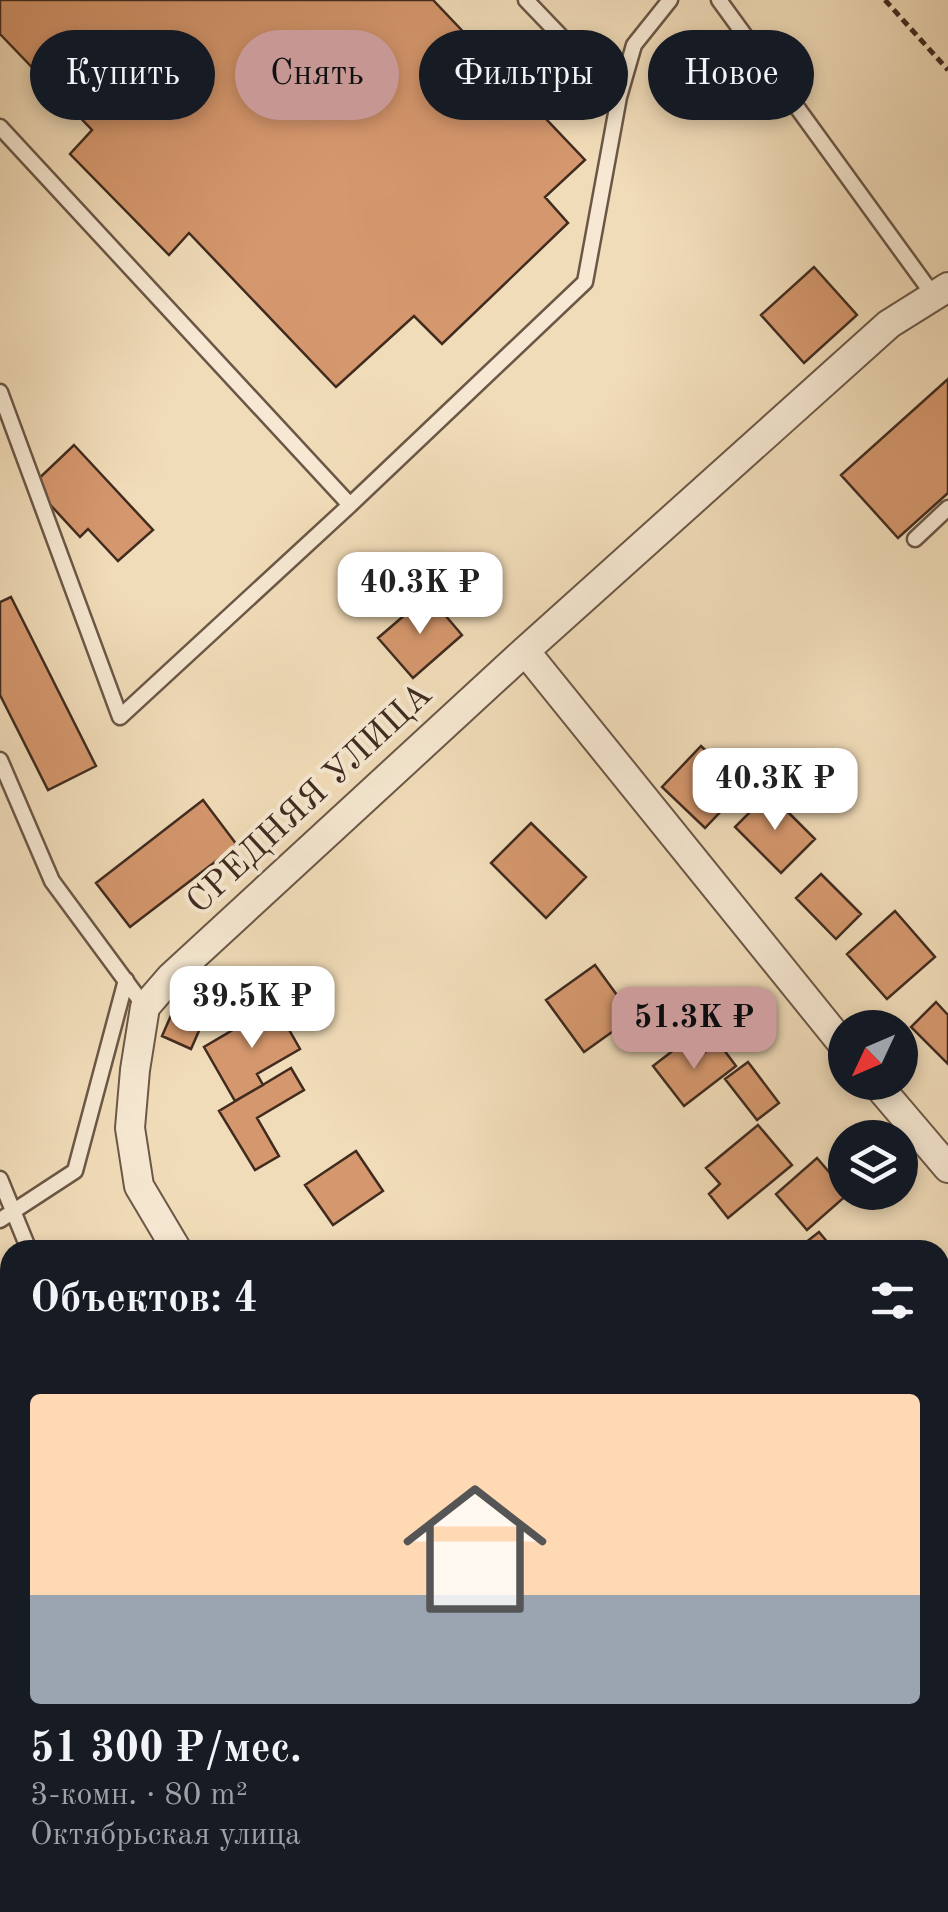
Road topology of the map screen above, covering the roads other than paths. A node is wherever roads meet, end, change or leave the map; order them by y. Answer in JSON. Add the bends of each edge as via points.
{"nodes":[{"id":1,"x":526,"y":0,"type":"edge"},
{"id":2,"x":670,"y":0,"type":"edge"},
{"id":3,"x":719,"y":0,"type":"edge"},
{"id":4,"x":554,"y":30,"type":"edge"},
{"id":5,"x":628,"y":66,"type":"edge"},
{"id":6,"x":615,"y":120,"type":"edge"},
{"id":7,"x":0,"y":127,"type":"edge"},
{"id":8,"x":941,"y":291,"type":"edge"},
{"id":9,"x":0,"y":392,"type":"edge"},
{"id":10,"x":350,"y":506,"type":"junction"},
{"id":11,"x":948,"y":508,"type":"edge"},
{"id":12,"x":915,"y":539,"type":"dead end"},
{"id":13,"x":525,"y":651,"type":"junction"},
{"id":14,"x":0,"y":760,"type":"edge"},
{"id":15,"x":126,"y":980,"type":"junction"},
{"id":16,"x":145,"y":1007,"type":"junction"},
{"id":17,"x":828,"y":1026,"type":"edge"},
{"id":18,"x":890,"y":1100,"type":"edge"},
{"id":19,"x":948,"y":1168,"type":"edge"},
{"id":20,"x":0,"y":1179,"type":"edge"},
{"id":21,"x":6,"y":1216,"type":"edge"},
{"id":22,"x":22,"y":1240,"type":"edge"},
{"id":23,"x":171,"y":1240,"type":"edge"}],
"edges":[{"from":1,"to":4,"type":"lane"},
{"from":2,"to":5,"type":"lane","via":[[634,45]]},
{"from":3,"to":8,"type":"lane"},
{"from":6,"to":10,"type":"lane","via":[[585,282]]},
{"from":7,"to":10,"type":"lane"},
{"from":8,"to":13,"type":"street","name":"СРЕДНЯЯ УЛИЦА","via":[[889,324]]},
{"from":9,"to":10,"type":"lane","via":[[120,717]]},
{"from":11,"to":12,"type":"lane"},
{"from":13,"to":16,"type":"street","name":"СРЕДНЯЯ УЛИЦА"},
{"from":13,"to":17,"type":"street"},
{"from":14,"to":15,"type":"lane","via":[[52,881]]},
{"from":15,"to":16,"type":"lane"},
{"from":15,"to":21,"type":"lane","via":[[76,1171]]},
{"from":16,"to":23,"type":"street","via":[[130,1128],[140,1186]]},
{"from":18,"to":19,"type":"street"},
{"from":20,"to":21,"type":"lane"},
{"from":21,"to":22,"type":"lane"}]}
